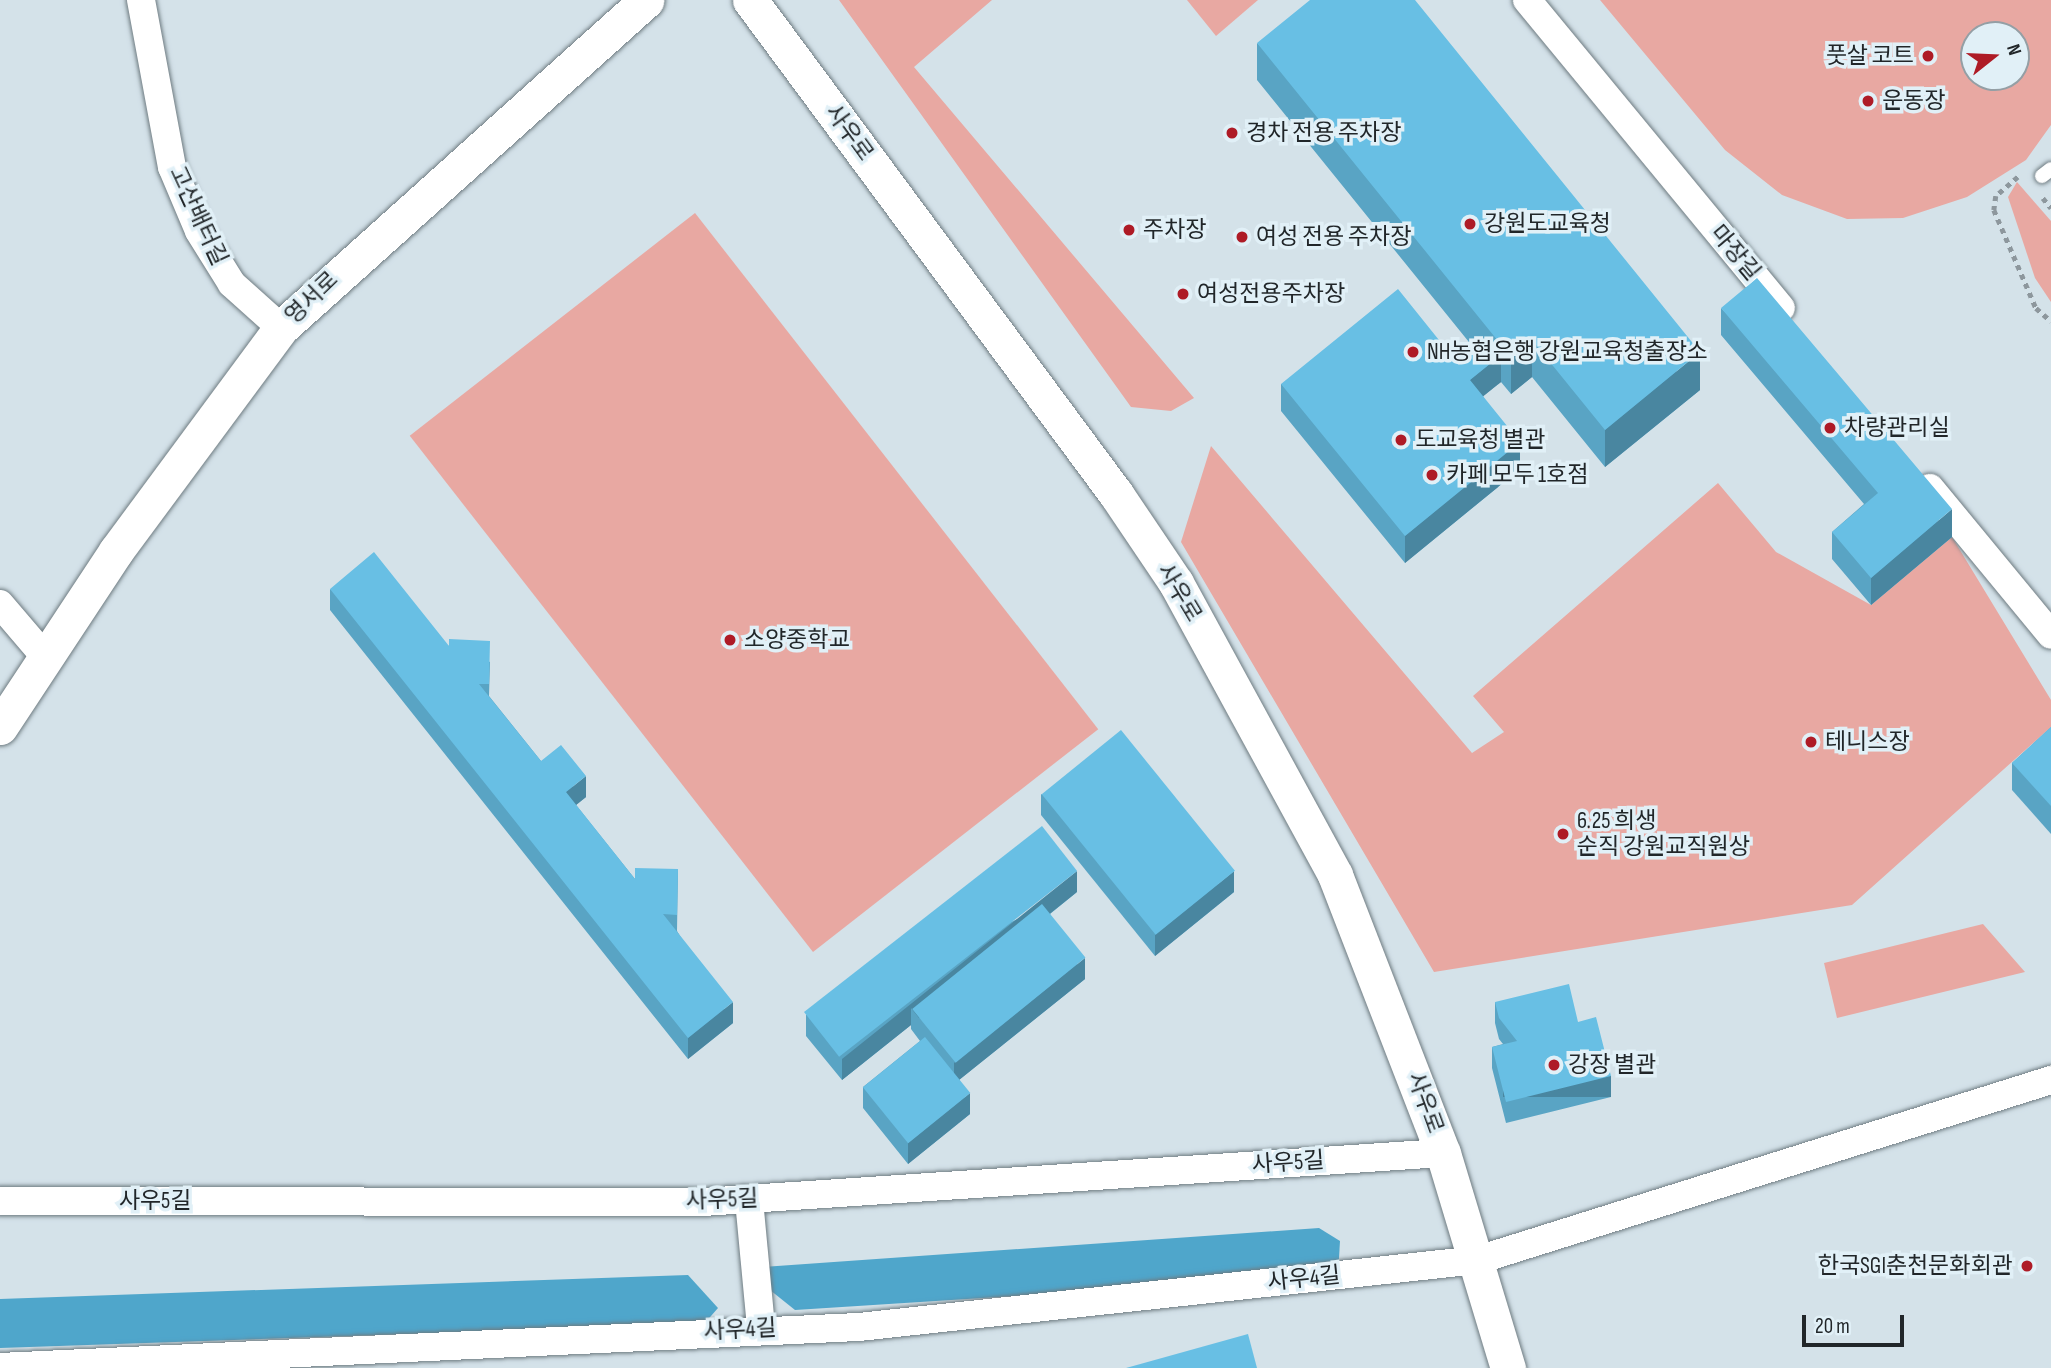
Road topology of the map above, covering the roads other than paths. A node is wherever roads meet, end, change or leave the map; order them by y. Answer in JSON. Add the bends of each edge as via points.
{"nodes":[{"id":1,"x":141,"y":0,"type":"edge"},
{"id":2,"x":647,"y":0,"type":"edge"},
{"id":3,"x":750,"y":0,"type":"edge"},
{"id":4,"x":1527,"y":0,"type":"edge"},
{"id":5,"x":281,"y":328,"type":"junction"},
{"id":6,"x":1802,"y":334,"type":"edge"},
{"id":7,"x":1909,"y":463,"type":"edge"},
{"id":8,"x":0,"y":604,"type":"edge"},
{"id":9,"x":2051,"y":635,"type":"edge"},
{"id":10,"x":47,"y":659,"type":"junction"},
{"id":11,"x":0,"y":726,"type":"edge"},
{"id":12,"x":2051,"y":1080,"type":"edge"},
{"id":13,"x":1443,"y":1153,"type":"junction"},
{"id":14,"x":749,"y":1200,"type":"junction"},
{"id":15,"x":0,"y":1201,"type":"edge"},
{"id":16,"x":1478,"y":1260,"type":"junction"},
{"id":17,"x":761,"y":1328,"type":"junction"},
{"id":18,"x":0,"y":1367,"type":"edge"},
{"id":19,"x":1508,"y":1368,"type":"edge"}],
"edges":[{"from":1,"to":5,"type":"street","name":"고산배터길","via":[[172,167],[200,230],[232,284]]},
{"from":2,"to":5,"type":"street","name":"영서로"},
{"from":3,"to":13,"type":"street","name":"사우로","via":[[1116,494],[1175,583],[1335,875]]},
{"from":4,"to":6,"type":"street","name":"마장길"},
{"from":5,"to":10,"type":"street","name":"영서로","via":[[116,551]]},
{"from":7,"to":9,"type":"street"},
{"from":8,"to":10,"type":"street"},
{"from":10,"to":11,"type":"street","name":"영서로"},
{"from":12,"to":16,"type":"street"},
{"from":13,"to":14,"type":"street","name":"사우5길"},
{"from":13,"to":16,"type":"street","name":"사우로"},
{"from":14,"to":15,"type":"street","name":"사우5길"},
{"from":14,"to":17,"type":"street"},
{"from":16,"to":17,"type":"street","name":"사우4길","via":[[859,1327]]},
{"from":16,"to":19,"type":"street","name":"사우로"},
{"from":17,"to":18,"type":"street","name":"사우4길"}]}
